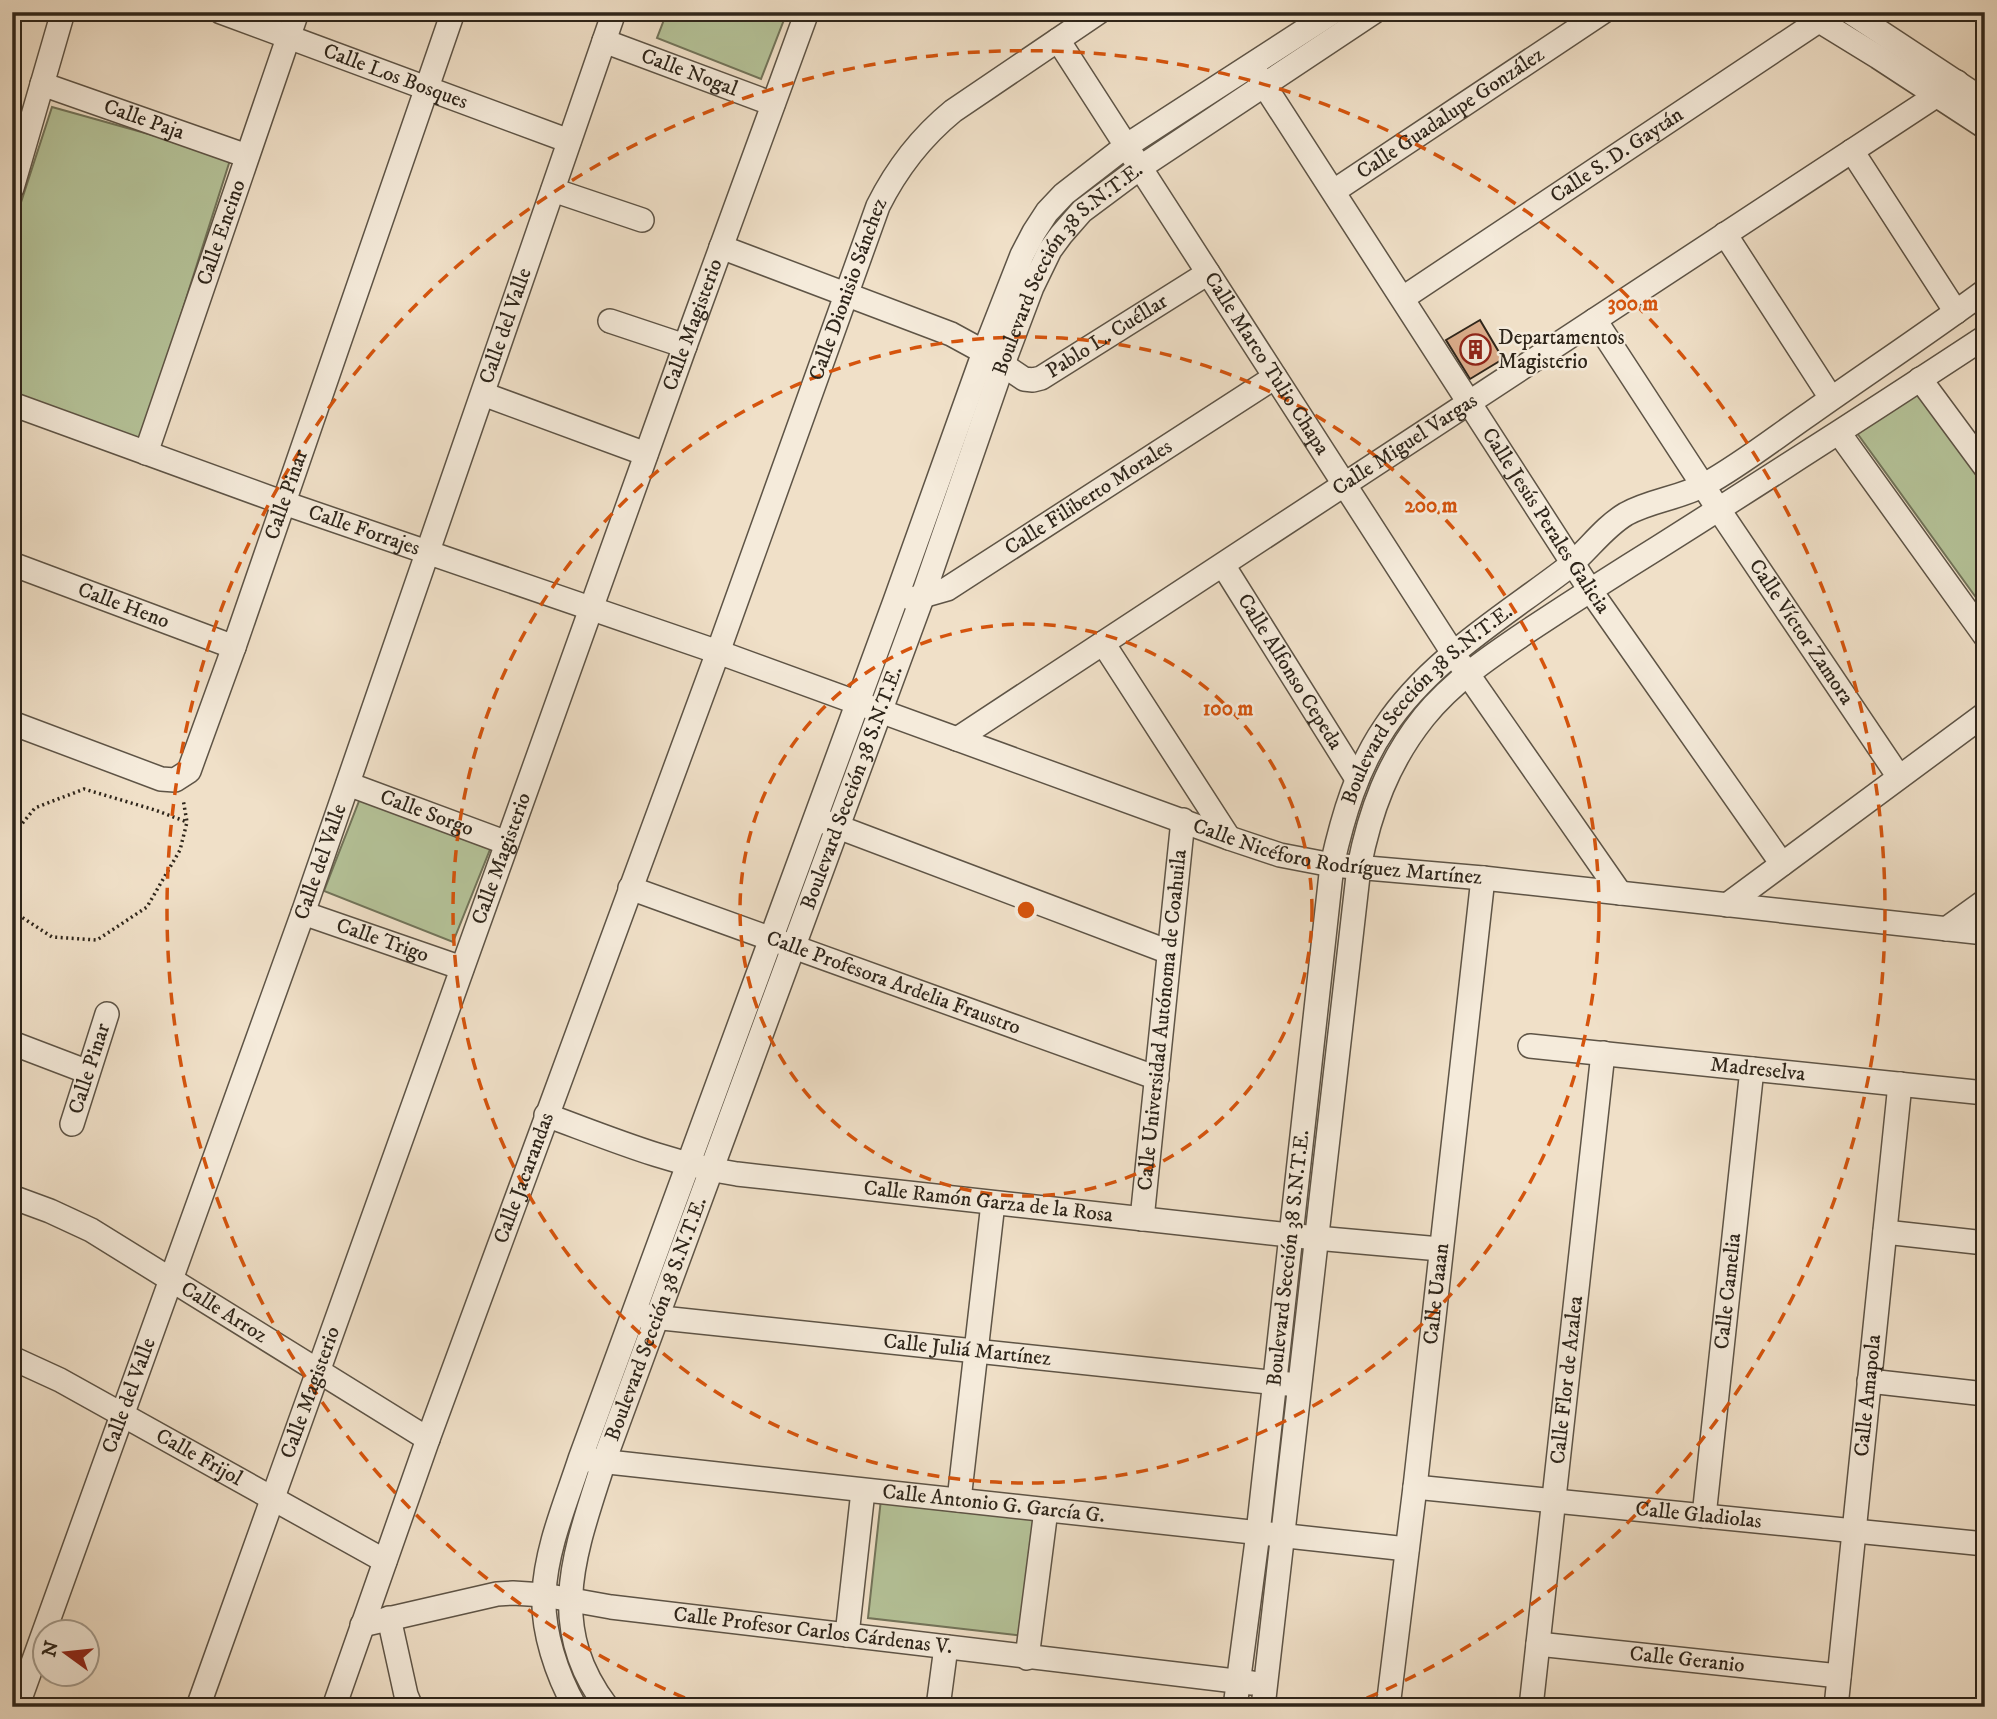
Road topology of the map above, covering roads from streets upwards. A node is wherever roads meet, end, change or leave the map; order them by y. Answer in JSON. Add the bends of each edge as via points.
{"nodes":[{"id":1,"x":63,"y":12,"type":"edge"},
{"id":2,"x":221,"y":12,"type":"edge"},
{"id":3,"x":297,"y":12,"type":"edge"},
{"id":4,"x":453,"y":12,"type":"edge"},
{"id":5,"x":614,"y":12,"type":"edge"},
{"id":6,"x":807,"y":12,"type":"edge"},
{"id":7,"x":1099,"y":12,"type":"edge"},
{"id":8,"x":1333,"y":12,"type":"edge"},
{"id":9,"x":1374,"y":12,"type":"edge"},
{"id":10,"x":1603,"y":12,"type":"edge"},
{"id":11,"x":1850,"y":12,"type":"edge"},
{"id":12,"x":1819,"y":15,"type":"edge"},
{"id":13,"x":288,"y":37,"type":"junction"},
{"id":14,"x":1058,"y":40,"type":"junction"},
{"id":15,"x":604,"y":41,"type":"junction"},
{"id":16,"x":1251,"y":65,"type":"junction"},
{"id":17,"x":1957,"y":82,"type":"junction"},
{"id":18,"x":42,"y":84,"type":"junction"},
{"id":19,"x":1265,"y":85,"type":"junction"},
{"id":20,"x":427,"y":89,"type":"junction"},
{"id":21,"x":1937,"y":95,"type":"junction"},
{"id":22,"x":1985,"y":101,"type":"edge"},
{"id":23,"x":773,"y":104,"type":"junction"},
{"id":24,"x":1985,"y":127,"type":"edge"},
{"id":25,"x":569,"y":141,"type":"junction"},
{"id":26,"x":1126,"y":146,"type":"junction"},
{"id":27,"x":1852,"y":151,"type":"junction"},
{"id":28,"x":247,"y":156,"type":"junction"},
{"id":29,"x":1141,"y":167,"type":"junction"},
{"id":30,"x":12,"y":188,"type":"edge"},
{"id":31,"x":553,"y":190,"type":"junction"},
{"id":32,"x":1334,"y":191,"type":"junction"},
{"id":33,"x":642,"y":220,"type":"dead end"},
{"id":34,"x":1725,"y":234,"type":"junction"},
{"id":35,"x":721,"y":247,"type":"junction"},
{"id":36,"x":1208,"y":273,"type":"junction"},
{"id":37,"x":1985,"y":291,"type":"edge"},
{"id":38,"x":846,"y":293,"type":"junction"},
{"id":39,"x":1403,"y":298,"type":"junction"},
{"id":40,"x":1956,"y":313,"type":"junction"},
{"id":41,"x":1595,"y":320,"type":"junction"},
{"id":42,"x":611,"y":321,"type":"dead end"},
{"id":43,"x":1985,"y":337,"type":"edge"},
{"id":44,"x":685,"y":346,"type":"junction"},
{"id":45,"x":993,"y":358,"type":"junction"},
{"id":46,"x":1275,"y":377,"type":"junction"},
{"id":47,"x":1920,"y":379,"type":"junction"},
{"id":48,"x":483,"y":394,"type":"junction"},
{"id":49,"x":1831,"y":398,"type":"junction"},
{"id":50,"x":1470,"y":402,"type":"junction"},
{"id":51,"x":12,"y":404,"type":"edge"},
{"id":52,"x":1839,"y":433,"type":"junction"},
{"id":53,"x":146,"y":453,"type":"junction"},
{"id":54,"x":646,"y":454,"type":"junction"},
{"id":55,"x":1985,"y":467,"type":"edge"},
{"id":56,"x":1344,"y":485,"type":"junction"},
{"id":57,"x":1703,"y":486,"type":"junction"},
{"id":58,"x":284,"y":503,"type":"junction"},
{"id":59,"x":1719,"y":510,"type":"junction"},
{"id":60,"x":429,"y":553,"type":"junction"},
{"id":61,"x":12,"y":564,"type":"edge"},
{"id":62,"x":1573,"y":564,"type":"junction"},
{"id":63,"x":1223,"y":565,"type":"junction"},
{"id":64,"x":1590,"y":590,"type":"junction"},
{"id":65,"x":922,"y":598,"type":"junction"},
{"id":66,"x":895,"y":601,"type":"junction"},
{"id":67,"x":591,"y":608,"type":"junction"},
{"id":68,"x":1985,"y":636,"type":"edge"},
{"id":69,"x":1103,"y":643,"type":"junction"},
{"id":70,"x":234,"y":647,"type":"junction"},
{"id":71,"x":718,"y":652,"type":"junction"},
{"id":72,"x":1453,"y":653,"type":"junction"},
{"id":73,"x":1467,"y":674,"type":"junction"},
{"id":74,"x":857,"y":702,"type":"junction"},
{"id":75,"x":880,"y":711,"type":"junction"},
{"id":76,"x":1985,"y":714,"type":"edge"},
{"id":77,"x":12,"y":723,"type":"edge"},
{"id":78,"x":957,"y":739,"type":"junction"},
{"id":79,"x":1899,"y":777,"type":"junction"},
{"id":80,"x":1357,"y":779,"type":"junction"},
{"id":81,"x":348,"y":784,"type":"junction"},
{"id":82,"x":815,"y":818,"type":"junction"},
{"id":83,"x":1182,"y":820,"type":"junction"},
{"id":84,"x":837,"y":827,"type":"junction"},
{"id":85,"x":1229,"y":838,"type":"junction"},
{"id":86,"x":507,"y":842,"type":"junction"},
{"id":87,"x":1782,"y":863,"type":"junction"},
{"id":88,"x":1332,"y":865,"type":"junction"},
{"id":89,"x":1359,"y":867,"type":"junction"},
{"id":90,"x":1483,"y":878,"type":"junction"},
{"id":91,"x":630,"y":888,"type":"junction"},
{"id":92,"x":1620,"y":893,"type":"junction"},
{"id":93,"x":1985,"y":901,"type":"edge"},
{"id":94,"x":1727,"y":905,"type":"junction"},
{"id":95,"x":303,"y":914,"type":"junction"},
{"id":96,"x":1946,"y":929,"type":"junction"},
{"id":97,"x":1985,"y":933,"type":"edge"},
{"id":98,"x":770,"y":939,"type":"junction"},
{"id":99,"x":794,"y":947,"type":"junction"},
{"id":100,"x":1169,"y":952,"type":"junction"},
{"id":101,"x":462,"y":968,"type":"junction"},
{"id":102,"x":107,"y":1014,"type":"dead end"},
{"id":103,"x":12,"y":1042,"type":"edge"},
{"id":104,"x":1530,"y":1046,"type":"dead end"},
{"id":105,"x":1603,"y":1053,"type":"junction"},
{"id":106,"x":1752,"y":1069,"type":"junction"},
{"id":107,"x":88,"y":1072,"type":"junction"},
{"id":108,"x":1157,"y":1078,"type":"junction"},
{"id":109,"x":1900,"y":1084,"type":"junction"},
{"id":110,"x":1985,"y":1093,"type":"edge"},
{"id":111,"x":546,"y":1115,"type":"junction"},
{"id":112,"x":72,"y":1124,"type":"dead end"},
{"id":113,"x":700,"y":1168,"type":"junction"},
{"id":114,"x":12,"y":1197,"type":"edge"},
{"id":115,"x":993,"y":1203,"type":"junction"},
{"id":116,"x":1142,"y":1219,"type":"junction"},
{"id":117,"x":1885,"y":1232,"type":"junction"},
{"id":118,"x":1290,"y":1235,"type":"junction"},
{"id":119,"x":1316,"y":1238,"type":"junction"},
{"id":120,"x":1985,"y":1242,"type":"edge"},
{"id":121,"x":1440,"y":1249,"type":"junction"},
{"id":122,"x":172,"y":1280,"type":"junction"},
{"id":123,"x":633,"y":1315,"type":"junction"},
{"id":124,"x":657,"y":1318,"type":"junction"},
{"id":125,"x":976,"y":1351,"type":"junction"},
{"id":126,"x":12,"y":1357,"type":"edge"},
{"id":127,"x":318,"y":1370,"type":"junction"},
{"id":128,"x":1869,"y":1381,"type":"junction"},
{"id":129,"x":1274,"y":1382,"type":"junction"},
{"id":130,"x":1299,"y":1385,"type":"junction"},
{"id":131,"x":1985,"y":1394,"type":"edge"},
{"id":132,"x":123,"y":1415,"type":"junction"},
{"id":133,"x":428,"y":1439,"type":"junction"},
{"id":134,"x":580,"y":1459,"type":"junction"},
{"id":135,"x":604,"y":1461,"type":"junction"},
{"id":136,"x":1415,"y":1486,"type":"junction"},
{"id":137,"x":863,"y":1490,"type":"junction"},
{"id":138,"x":272,"y":1498,"type":"junction"},
{"id":139,"x":959,"y":1500,"type":"junction"},
{"id":140,"x":1554,"y":1501,"type":"junction"},
{"id":141,"x":1046,"y":1510,"type":"junction"},
{"id":142,"x":1704,"y":1516,"type":"junction"},
{"id":143,"x":1854,"y":1531,"type":"junction"},
{"id":144,"x":1258,"y":1533,"type":"junction"},
{"id":145,"x":1284,"y":1535,"type":"junction"},
{"id":146,"x":1985,"y":1544,"type":"edge"},
{"id":147,"x":1407,"y":1549,"type":"junction"},
{"id":148,"x":385,"y":1561,"type":"junction"},
{"id":149,"x":544,"y":1595,"type":"junction"},
{"id":150,"x":569,"y":1600,"type":"junction"},
{"id":151,"x":389,"y":1618,"type":"junction"},
{"id":152,"x":362,"y":1625,"type":"junction"},
{"id":153,"x":847,"y":1635,"type":"junction"},
{"id":154,"x":1538,"y":1644,"type":"junction"},
{"id":155,"x":946,"y":1647,"type":"junction"},
{"id":156,"x":1027,"y":1658,"type":"junction"},
{"id":157,"x":1839,"y":1676,"type":"junction"},
{"id":158,"x":1239,"y":1682,"type":"junction"},
{"id":159,"x":1264,"y":1696,"type":"edge"},
{"id":160,"x":17,"y":1707,"type":"edge"},
{"id":161,"x":198,"y":1707,"type":"edge"},
{"id":162,"x":334,"y":1707,"type":"edge"},
{"id":163,"x":411,"y":1707,"type":"edge"},
{"id":164,"x":575,"y":1707,"type":"edge"},
{"id":165,"x":607,"y":1707,"type":"edge"},
{"id":166,"x":938,"y":1707,"type":"edge"},
{"id":167,"x":1235,"y":1707,"type":"edge"},
{"id":168,"x":1388,"y":1707,"type":"edge"},
{"id":169,"x":1531,"y":1707,"type":"edge"},
{"id":170,"x":1836,"y":1707,"type":"edge"}],
"edges":[{"from":1,"to":18,"type":"street"},
{"from":2,"to":13,"type":"street","name":"Calle Los Bosques"},
{"from":3,"to":13,"type":"street","name":"Calle Encino"},
{"from":4,"to":20,"type":"street","name":"Calle Pinar"},
{"from":5,"to":15,"type":"street","name":"Calle del Valle"},
{"from":6,"to":23,"type":"street","name":"Calle Magisterio"},
{"from":7,"to":14,"type":"street","name":"Calle Dionisio Sánchez"},
{"from":8,"to":16,"type":"street","name":"Boulevard Sección 38 S.N.T.E."},
{"from":9,"to":19,"type":"street","name":"Boulevard Sección 38 S.N.T.E."},
{"from":10,"to":32,"type":"street","name":"Calle Guadalupe González"},
{"from":11,"to":17,"type":"street"},
{"from":12,"to":21,"type":"street"},
{"from":12,"to":39,"type":"street","name":"Calle S. D. Gaytán"},
{"from":13,"to":20,"type":"street","name":"Calle Los Bosques"},
{"from":13,"to":28,"type":"street","name":"Calle Encino"},
{"from":14,"to":26,"type":"street","name":"Calle Marco Tulio Chapa"},
{"from":14,"to":38,"type":"street","name":"Calle Dionisio Sánchez","via":[[953,111],[918,144],[889,183]]},
{"from":15,"to":23,"type":"street","name":"Calle Nogal"},
{"from":15,"to":25,"type":"street","name":"Calle del Valle"},
{"from":16,"to":19,"type":"street","name":"Calle Jesús Perales Galicia"},
{"from":16,"to":26,"type":"street","name":"Boulevard Sección 38 S.N.T.E."},
{"from":17,"to":21,"type":"street","name":"Calle Miguel Vargas"},
{"from":17,"to":22,"type":"street"},
{"from":18,"to":28,"type":"street","name":"Calle Paja"},
{"from":18,"to":30,"type":"street"},
{"from":19,"to":29,"type":"street","name":"Boulevard Sección 38 S.N.T.E."},
{"from":19,"to":32,"type":"street","name":"Calle Jesús Perales Galicia"},
{"from":20,"to":25,"type":"street","name":"Calle Los Bosques"},
{"from":20,"to":58,"type":"street","name":"Calle Pinar"},
{"from":21,"to":24,"type":"street"},
{"from":21,"to":27,"type":"street","name":"Calle Miguel Vargas"},
{"from":23,"to":35,"type":"street","name":"Calle Magisterio"},
{"from":25,"to":31,"type":"street","name":"Calle del Valle"},
{"from":26,"to":29,"type":"street","name":"Calle Marco Tulio Chapa"},
{"from":26,"to":45,"type":"street","name":"Boulevard Sección 38 S.N.T.E.","via":[[1065,194],[1034,232],[1022,255]]},
{"from":27,"to":34,"type":"street","name":"Calle Miguel Vargas"},
{"from":27,"to":40,"type":"street"},
{"from":28,"to":53,"type":"street","name":"Calle Encino"},
{"from":29,"to":36,"type":"street","name":"Calle Marco Tulio Chapa"},
{"from":29,"to":45,"type":"street","name":"Boulevard Sección 38 S.N.T.E.","via":[[1083,211],[1061,234]]},
{"from":31,"to":33,"type":"street"},
{"from":31,"to":48,"type":"street","name":"Calle del Valle"},
{"from":32,"to":39,"type":"street","name":"Calle Jesús Perales Galicia"},
{"from":34,"to":41,"type":"street","name":"Calle Miguel Vargas"},
{"from":34,"to":49,"type":"street"},
{"from":35,"to":38,"type":"street","name":"Pablo L. Cuéllar"},
{"from":35,"to":44,"type":"street","name":"Calle Magisterio"},
{"from":36,"to":45,"type":"street","name":"Pablo L. Cuéllar","via":[[1041,378],[1024,379]]},
{"from":36,"to":46,"type":"street","name":"Calle Marco Tulio Chapa"},
{"from":37,"to":40,"type":"street","name":"Boulevard Sección 38 S.N.T.E."},
{"from":38,"to":45,"type":"street","name":"Pablo L. Cuéllar","via":[[951,334]]},
{"from":38,"to":71,"type":"street","name":"Calle Dionisio Sánchez"},
{"from":39,"to":50,"type":"street","name":"Calle Jesús Perales Galicia"},
{"from":40,"to":49,"type":"street","name":"Boulevard Sección 38 S.N.T.E."},
{"from":41,"to":50,"type":"street","name":"Calle Miguel Vargas"},
{"from":41,"to":57,"type":"street","name":"Calle Víctor Zamora"},
{"from":42,"to":44,"type":"street"},
{"from":43,"to":47,"type":"street","name":"Boulevard Sección 38 S.N.T.E."},
{"from":44,"to":54,"type":"street","name":"Calle Magisterio"},
{"from":45,"to":65,"type":"street","name":"Boulevard Sección 38 S.N.T.E."},
{"from":45,"to":66,"type":"street","name":"Boulevard Sección 38 S.N.T.E."},
{"from":46,"to":56,"type":"street","name":"Calle Marco Tulio Chapa"},
{"from":46,"to":65,"type":"street","name":"Calle Filiberto Morales","via":[[947,589]]},
{"from":47,"to":52,"type":"street","name":"Boulevard Sección 38 S.N.T.E."},
{"from":47,"to":55,"type":"street"},
{"from":48,"to":54,"type":"street"},
{"from":48,"to":60,"type":"street","name":"Calle del Valle"},
{"from":49,"to":57,"type":"street","name":"Boulevard Sección 38 S.N.T.E."},
{"from":50,"to":56,"type":"street","name":"Calle Miguel Vargas"},
{"from":50,"to":62,"type":"street","name":"Calle Jesús Perales Galicia"},
{"from":51,"to":53,"type":"street","name":"Calle Forrajes"},
{"from":52,"to":59,"type":"street","name":"Boulevard Sección 38 S.N.T.E."},
{"from":52,"to":68,"type":"street"},
{"from":53,"to":58,"type":"street","name":"Calle Forrajes"},
{"from":54,"to":67,"type":"street","name":"Calle Magisterio"},
{"from":56,"to":63,"type":"street","name":"Calle Miguel Vargas"},
{"from":56,"to":72,"type":"street","name":"Calle Marco Tulio Chapa"},
{"from":57,"to":59,"type":"street","name":"Calle Víctor Zamora"},
{"from":57,"to":62,"type":"street","name":"Boulevard Sección 38 S.N.T.E.","via":[[1628,513]]},
{"from":58,"to":60,"type":"street","name":"Calle Forrajes"},
{"from":58,"to":70,"type":"street","name":"Calle Pinar"},
{"from":59,"to":64,"type":"street","name":"Boulevard Sección 38 S.N.T.E."},
{"from":59,"to":79,"type":"street","name":"Calle Víctor Zamora"},
{"from":60,"to":67,"type":"street","name":"Calle Forrajes"},
{"from":60,"to":81,"type":"street","name":"Calle del Valle"},
{"from":61,"to":70,"type":"street","name":"Calle Heno"},
{"from":62,"to":64,"type":"street","name":"Calle Jesús Perales Galicia"},
{"from":62,"to":72,"type":"street","name":"Boulevard Sección 38 S.N.T.E."},
{"from":63,"to":69,"type":"street","name":"Calle Miguel Vargas"},
{"from":63,"to":80,"type":"street","name":"Calle Alfonso Cepeda"},
{"from":64,"to":73,"type":"street","name":"Boulevard Sección 38 S.N.T.E."},
{"from":64,"to":87,"type":"street","name":"Calle Jesús Perales Galicia"},
{"from":65,"to":66,"type":"street","name":"Calle Filiberto Morales"},
{"from":65,"to":75,"type":"street","name":"Boulevard Sección 38 S.N.T.E."},
{"from":66,"to":74,"type":"street","name":"Boulevard Sección 38 S.N.T.E."},
{"from":67,"to":71,"type":"street","name":"Calle Forrajes"},
{"from":67,"to":86,"type":"street","name":"Calle Magisterio"},
{"from":69,"to":78,"type":"street","name":"Calle Miguel Vargas"},
{"from":69,"to":85,"type":"street"},
{"from":70,"to":77,"type":"street","name":"Calle Pinar","via":[[193,763],[175,780],[161,779]]},
{"from":71,"to":74,"type":"street","name":"Calle Nicéforo Rodríguez Martínez"},
{"from":71,"to":91,"type":"street","name":"Calle Jacarandas"},
{"from":72,"to":73,"type":"street","name":"Calle Marco Tulio Chapa"},
{"from":72,"to":80,"type":"street","name":"Boulevard Sección 38 S.N.T.E.","via":[[1401,704]]},
{"from":73,"to":89,"type":"street","name":"Boulevard Sección 38 S.N.T.E.","via":[[1424,718],[1392,766],[1374,804]]},
{"from":73,"to":92,"type":"street","name":"Calle Marco Tulio Chapa"},
{"from":74,"to":75,"type":"street","name":"Calle Nicéforo Rodríguez Martínez"},
{"from":74,"to":82,"type":"street","name":"Boulevard Sección 38 S.N.T.E."},
{"from":75,"to":78,"type":"street","name":"Calle Nicéforo Rodríguez Martínez"},
{"from":75,"to":84,"type":"street","name":"Boulevard Sección 38 S.N.T.E."},
{"from":76,"to":79,"type":"street"},
{"from":78,"to":83,"type":"street","name":"Calle Nicéforo Rodríguez Martínez"},
{"from":79,"to":87,"type":"street"},
{"from":80,"to":88,"type":"street","name":"Boulevard Sección 38 S.N.T.E."},
{"from":81,"to":86,"type":"street","name":"Calle Sorgo"},
{"from":81,"to":95,"type":"street","name":"Calle del Valle"},
{"from":82,"to":84,"type":"street"},
{"from":82,"to":98,"type":"street","name":"Boulevard Sección 38 S.N.T.E."},
{"from":83,"to":85,"type":"street","name":"Calle Nicéforo Rodríguez Martínez"},
{"from":83,"to":100,"type":"street","name":"Calle Universidad Autónoma de Coahuila"},
{"from":84,"to":99,"type":"street","name":"Boulevard Sección 38 S.N.T.E."},
{"from":84,"to":100,"type":"street"},
{"from":85,"to":88,"type":"street","name":"Calle Nicéforo Rodríguez Martínez","via":[[1280,855]]},
{"from":86,"to":101,"type":"street","name":"Calle Magisterio"},
{"from":87,"to":94,"type":"street"},
{"from":88,"to":89,"type":"street","name":"Calle Nicéforo Rodríguez Martínez"},
{"from":88,"to":118,"type":"street","name":"Boulevard Sección 38 S.N.T.E."},
{"from":89,"to":90,"type":"street","name":"Calle Nicéforo Rodríguez Martínez"},
{"from":89,"to":119,"type":"street","name":"Boulevard Sección 38 S.N.T.E."},
{"from":90,"to":92,"type":"street","name":"Calle Nicéforo Rodríguez Martínez"},
{"from":90,"to":121,"type":"street","name":"Calle Uaaan"},
{"from":91,"to":98,"type":"street","name":"Calle Profesora Ardelia Fraustro"},
{"from":91,"to":111,"type":"street","name":"Calle Jacarandas"},
{"from":92,"to":94,"type":"street","name":"Calle Nicéforo Rodríguez Martínez"},
{"from":93,"to":96,"type":"street"},
{"from":94,"to":96,"type":"street","name":"Calle Nicéforo Rodríguez Martínez"},
{"from":95,"to":101,"type":"street","name":"Calle Trigo"},
{"from":95,"to":122,"type":"street","name":"Calle del Valle"},
{"from":96,"to":97,"type":"street","name":"Calle Nicéforo Rodríguez Martínez"},
{"from":98,"to":99,"type":"street","name":"Calle Profesora Ardelia Fraustro"},
{"from":98,"to":113,"type":"street","name":"Boulevard Sección 38 S.N.T.E."},
{"from":99,"to":108,"type":"street","name":"Calle Profesora Ardelia Fraustro"},
{"from":99,"to":113,"type":"street","name":"Boulevard Sección 38 S.N.T.E."},
{"from":100,"to":108,"type":"street","name":"Calle Universidad Autónoma de Coahuila"},
{"from":101,"to":127,"type":"street","name":"Calle Magisterio"},
{"from":102,"to":107,"type":"street","name":"Calle Pinar"},
{"from":103,"to":107,"type":"street"},
{"from":104,"to":105,"type":"street","name":"Madreselva"},
{"from":105,"to":106,"type":"street","name":"Madreselva"},
{"from":105,"to":140,"type":"street","name":"Calle Flor de Azalea"},
{"from":106,"to":109,"type":"street","name":"Madreselva"},
{"from":106,"to":142,"type":"street","name":"Calle Camelia"},
{"from":107,"to":112,"type":"street","name":"Calle Pinar"},
{"from":108,"to":116,"type":"street","name":"Calle Universidad Autónoma de Coahuila"},
{"from":109,"to":110,"type":"street","name":"Madreselva"},
{"from":109,"to":117,"type":"street","name":"Calle Amapola"},
{"from":111,"to":113,"type":"street","name":"Calle Ramón Garza de la Rosa"},
{"from":111,"to":133,"type":"street","name":"Calle Jacarandas"},
{"from":113,"to":115,"type":"street","name":"Calle Ramón Garza de la Rosa"},
{"from":113,"to":123,"type":"street","name":"Boulevard Sección 38 S.N.T.E."},
{"from":113,"to":124,"type":"street","name":"Boulevard Sección 38 S.N.T.E."},
{"from":114,"to":122,"type":"street","name":"Calle Arroz","via":[[91,1230]]},
{"from":115,"to":116,"type":"street","name":"Calle Ramón Garza de la Rosa"},
{"from":115,"to":125,"type":"street"},
{"from":116,"to":118,"type":"street","name":"Calle Ramón Garza de la Rosa"},
{"from":117,"to":120,"type":"street"},
{"from":117,"to":128,"type":"street","name":"Calle Amapola"},
{"from":118,"to":119,"type":"street","name":"Calle Ramón Garza de la Rosa"},
{"from":118,"to":129,"type":"street","name":"Boulevard Sección 38 S.N.T.E."},
{"from":119,"to":121,"type":"street","name":"Calle Ramón Garza de la Rosa"},
{"from":119,"to":130,"type":"street","name":"Boulevard Sección 38 S.N.T.E."},
{"from":121,"to":136,"type":"street","name":"Calle Uaaan"},
{"from":122,"to":127,"type":"street","name":"Calle Arroz"},
{"from":122,"to":132,"type":"street","name":"Calle del Valle"},
{"from":123,"to":124,"type":"street","name":"Calle Juliá Martínez"},
{"from":123,"to":134,"type":"street","name":"Boulevard Sección 38 S.N.T.E."},
{"from":124,"to":125,"type":"street","name":"Calle Juliá Martínez"},
{"from":124,"to":135,"type":"street","name":"Boulevard Sección 38 S.N.T.E."},
{"from":125,"to":129,"type":"street","name":"Calle Juliá Martínez"},
{"from":125,"to":139,"type":"street"},
{"from":126,"to":132,"type":"street","name":"Calle Frijol"},
{"from":127,"to":133,"type":"street","name":"Calle Arroz"},
{"from":127,"to":138,"type":"street","name":"Calle Magisterio"},
{"from":128,"to":131,"type":"street"},
{"from":128,"to":143,"type":"street","name":"Calle Amapola"},
{"from":129,"to":130,"type":"street","name":"Calle Juliá Martínez"},
{"from":129,"to":144,"type":"street","name":"Boulevard Sección 38 S.N.T.E."},
{"from":130,"to":145,"type":"street","name":"Boulevard Sección 38 S.N.T.E."},
{"from":132,"to":138,"type":"street","name":"Calle Frijol"},
{"from":132,"to":160,"type":"street","name":"Calle del Valle"},
{"from":133,"to":148,"type":"street","name":"Calle Jacarandas"},
{"from":134,"to":135,"type":"street","name":"Calle Antonio G. García G."},
{"from":134,"to":149,"type":"street","name":"Boulevard Sección 38 S.N.T.E.","via":[[554,1540]]},
{"from":135,"to":137,"type":"street","name":"Calle Antonio G. García G."},
{"from":135,"to":150,"type":"street","name":"Boulevard Sección 38 S.N.T.E.","via":[[579,1539]]},
{"from":136,"to":140,"type":"street","name":"Calle Gladiolas"},
{"from":136,"to":147,"type":"street","name":"Calle Uaaan"},
{"from":137,"to":139,"type":"street","name":"Calle Antonio G. García G."},
{"from":137,"to":153,"type":"street"},
{"from":138,"to":148,"type":"street","name":"Calle Frijol"},
{"from":138,"to":161,"type":"street","name":"Calle Magisterio"},
{"from":139,"to":141,"type":"street","name":"Calle Antonio G. García G."},
{"from":140,"to":142,"type":"street","name":"Calle Gladiolas"},
{"from":140,"to":154,"type":"street","name":"Calle Flor de Azalea"},
{"from":141,"to":144,"type":"street","name":"Calle Antonio G. García G."},
{"from":141,"to":156,"type":"street"},
{"from":142,"to":143,"type":"street","name":"Calle Gladiolas"},
{"from":143,"to":146,"type":"street","name":"Calle Gladiolas"},
{"from":143,"to":157,"type":"street","name":"Calle Amapola"},
{"from":144,"to":145,"type":"street","name":"Calle Antonio G. García G."},
{"from":144,"to":158,"type":"street","name":"Boulevard Sección 38 S.N.T.E."},
{"from":145,"to":147,"type":"street","name":"Calle Antonio G. García G."},
{"from":145,"to":159,"type":"street","name":"Boulevard Sección 38 S.N.T.E."},
{"from":147,"to":168,"type":"street","name":"Calle Uaaan"},
{"from":148,"to":152,"type":"street","name":"Calle Jacarandas"},
{"from":149,"to":150,"type":"street","name":"Calle Profesor Carlos Cárdenas V."},
{"from":149,"to":151,"type":"street","name":"Calle Profesor Carlos Cárdenas V.","via":[[497,1594]]},
{"from":149,"to":164,"type":"street","name":"Boulevard Sección 38 S.N.T.E.","via":[[553,1656]]},
{"from":150,"to":153,"type":"street","name":"Calle Profesor Carlos Cárdenas V."},
{"from":150,"to":165,"type":"street","name":"Boulevard Sección 38 S.N.T.E.","via":[[580,1658]]},
{"from":151,"to":152,"type":"street","name":"Calle Profesor Carlos Cárdenas V."},
{"from":151,"to":163,"type":"street"},
{"from":152,"to":162,"type":"street","name":"Calle Jacarandas"},
{"from":153,"to":155,"type":"street","name":"Calle Profesor Carlos Cárdenas V."},
{"from":154,"to":157,"type":"street","name":"Calle Geranio"},
{"from":154,"to":169,"type":"street","name":"Calle Flor de Azalea"},
{"from":155,"to":156,"type":"street","name":"Calle Profesor Carlos Cárdenas V."},
{"from":155,"to":166,"type":"street"},
{"from":156,"to":158,"type":"street","name":"Calle Profesor Carlos Cárdenas V."},
{"from":157,"to":170,"type":"street","name":"Calle Amapola"},
{"from":158,"to":159,"type":"street","name":"Calle Profesor Carlos Cárdenas V."},
{"from":158,"to":167,"type":"street","name":"Boulevard Sección 38 S.N.T.E."}]}
